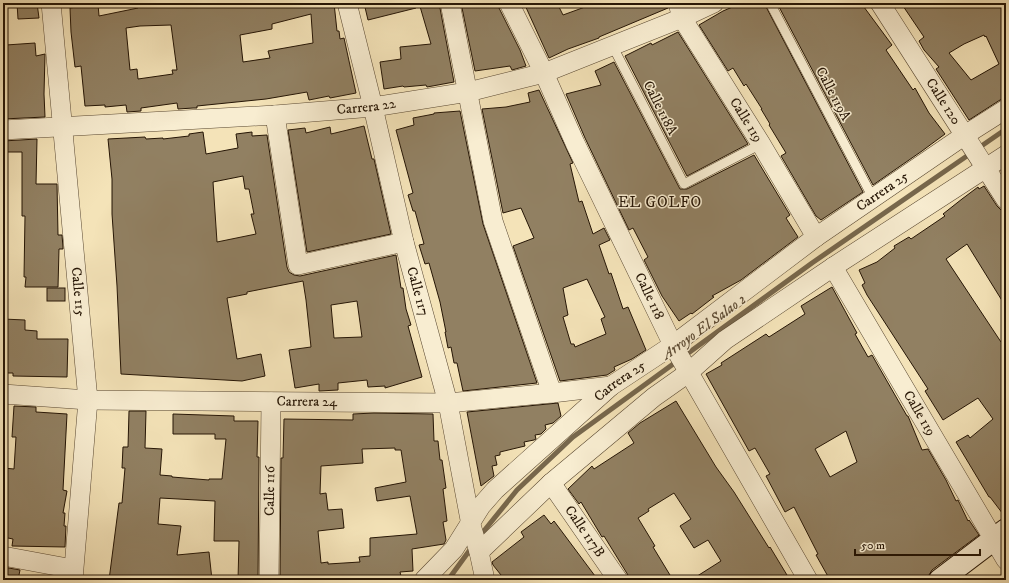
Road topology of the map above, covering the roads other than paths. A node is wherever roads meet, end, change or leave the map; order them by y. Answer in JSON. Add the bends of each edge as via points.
{"nodes":[{"id":1,"x":51,"y":3,"type":"edge"},
{"id":2,"x":347,"y":3,"type":"edge"},
{"id":3,"x":450,"y":3,"type":"edge"},
{"id":4,"x":509,"y":3,"type":"edge"},
{"id":5,"x":714,"y":3,"type":"edge"},
{"id":6,"x":770,"y":3,"type":"edge"},
{"id":7,"x":880,"y":3,"type":"edge"},
{"id":8,"x":680,"y":10,"type":"edge"},
{"id":9,"x":612,"y":45,"type":"junction"},
{"id":10,"x":544,"y":73,"type":"junction"},
{"id":11,"x":468,"y":92,"type":"junction"},
{"id":12,"x":373,"y":106,"type":"junction"},
{"id":13,"x":1006,"y":109,"type":"edge"},
{"id":14,"x":275,"y":116,"type":"junction"},
{"id":15,"x":62,"y":127,"type":"junction"},
{"id":16,"x":3,"y":130,"type":"edge"},
{"id":17,"x":761,"y":144,"type":"junction"},
{"id":18,"x":976,"y":152,"type":"junction"},
{"id":19,"x":1006,"y":155,"type":"edge"},
{"id":20,"x":873,"y":198,"type":"junction"},
{"id":21,"x":1006,"y":200,"type":"edge"},
{"id":22,"x":816,"y":237,"type":"junction"},
{"id":23,"x":404,"y":242,"type":"junction"},
{"id":24,"x":833,"y":267,"type":"junction"},
{"id":25,"x":673,"y":345,"type":"junction"},
{"id":26,"x":688,"y":373,"type":"junction"},
{"id":27,"x":611,"y":386,"type":"junction"},
{"id":28,"x":552,"y":393,"type":"junction"},
{"id":29,"x":3,"y":394,"type":"edge"},
{"id":30,"x":88,"y":400,"type":"junction"},
{"id":31,"x":271,"y":402,"type":"junction"},
{"id":32,"x":448,"y":403,"type":"junction"},
{"id":33,"x":551,"y":483,"type":"junction"},
{"id":34,"x":471,"y":524,"type":"junction"},
{"id":35,"x":1000,"y":535,"type":"edge"},
{"id":36,"x":479,"y":552,"type":"junction"},
{"id":37,"x":3,"y":556,"type":"edge"},
{"id":38,"x":1006,"y":560,"type":"edge"},
{"id":39,"x":73,"y":575,"type":"edge"},
{"id":40,"x":269,"y":580,"type":"edge"},
{"id":41,"x":424,"y":580,"type":"edge"},
{"id":42,"x":485,"y":580,"type":"edge"},
{"id":43,"x":618,"y":580,"type":"edge"},
{"id":44,"x":808,"y":580,"type":"edge"},
{"id":45,"x":940,"y":580,"type":"edge"}],
"edges":[{"from":1,"to":15,"type":"street","name":"Calle 115"},
{"from":2,"to":12,"type":"street","name":"Calle 117"},
{"from":3,"to":11,"type":"street"},
{"from":4,"to":10,"type":"street","name":"Calle 118"},
{"from":5,"to":8,"type":"street","name":"Carrera 22"},
{"from":6,"to":20,"type":"lane","name":"Calle 119A"},
{"from":7,"to":18,"type":"street","name":"Calle 120"},
{"from":8,"to":9,"type":"street","name":"Carrera 22"},
{"from":8,"to":17,"type":"street","name":"Calle 119"},
{"from":9,"to":10,"type":"street","name":"Carrera 22"},
{"from":9,"to":17,"type":"lane","name":"Calle 118A","via":[[684,184]]},
{"from":10,"to":11,"type":"street","name":"Carrera 22"},
{"from":10,"to":25,"type":"street","name":"Calle 118"},
{"from":11,"to":12,"type":"street","name":"Carrera 22"},
{"from":11,"to":28,"type":"street","via":[[493,220]]},
{"from":12,"to":14,"type":"street","name":"Carrera 22"},
{"from":12,"to":23,"type":"street","name":"Calle 117"},
{"from":13,"to":18,"type":"street","name":"Carrera 25"},
{"from":14,"to":15,"type":"street","name":"Carrera 22"},
{"from":14,"to":23,"type":"street","via":[[298,265]]},
{"from":15,"to":16,"type":"street","name":"Carrera 22"},
{"from":15,"to":30,"type":"street","name":"Calle 115"},
{"from":17,"to":22,"type":"street","name":"Calle 119"},
{"from":18,"to":19,"type":"street","name":"Carrera 25"},
{"from":18,"to":20,"type":"street","name":"Carrera 25"},
{"from":18,"to":21,"type":"street","name":"Calle 120"},
{"from":18,"to":24,"type":"street","name":"Carrera 25"},
{"from":20,"to":22,"type":"street","name":"Carrera 25"},
{"from":22,"to":25,"type":"street","name":"Carrera 25"},
{"from":23,"to":32,"type":"street","name":"Calle 117"},
{"from":24,"to":26,"type":"street","name":"Carrera 25","via":[[725,340]]},
{"from":24,"to":35,"type":"street","name":"Calle 119"},
{"from":25,"to":26,"type":"street","name":"Calle 118"},
{"from":25,"to":27,"type":"street","name":"Carrera 25"},
{"from":26,"to":33,"type":"street","name":"Carrera 25","via":[[654,397]]},
{"from":26,"to":44,"type":"street","name":"Calle 118"},
{"from":27,"to":28,"type":"street","name":"Carrera 24"},
{"from":27,"to":34,"type":"street","name":"Carrera 25","via":[[495,490],[481,506]]},
{"from":28,"to":32,"type":"street","name":"Carrera 24"},
{"from":29,"to":30,"type":"street","name":"Carrera 24"},
{"from":30,"to":31,"type":"street","name":"Carrera 24"},
{"from":30,"to":39,"type":"street","name":"Calle 115"},
{"from":31,"to":32,"type":"street","name":"Carrera 24"},
{"from":31,"to":40,"type":"street","name":"Calle 116"},
{"from":32,"to":34,"type":"street","name":"Calle 117"},
{"from":33,"to":36,"type":"street","name":"Carrera 25"},
{"from":33,"to":43,"type":"street","name":"Calle 117B"},
{"from":34,"to":36,"type":"street","name":"Calle 117"},
{"from":34,"to":41,"type":"street","name":"Carrera 25","via":[[454,549]]},
{"from":35,"to":38,"type":"street","name":"Calle 119"},
{"from":35,"to":45,"type":"street"},
{"from":36,"to":42,"type":"street","name":"Calle 117"},
{"from":37,"to":39,"type":"street"}]}
